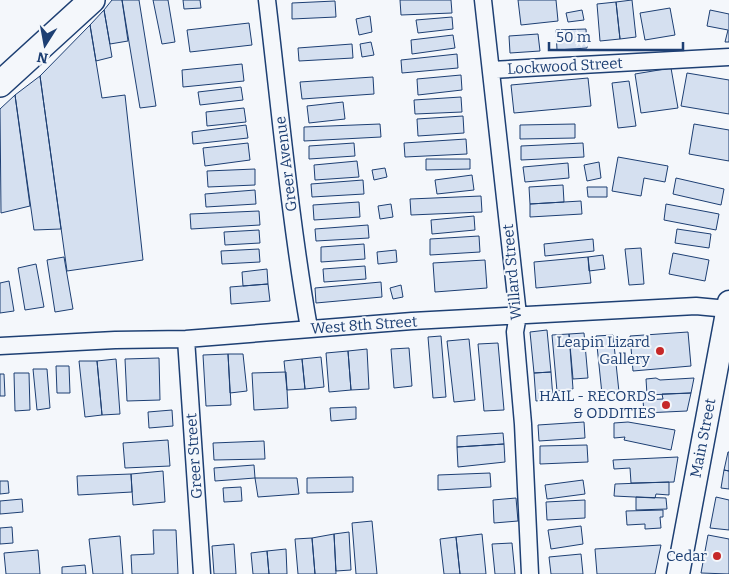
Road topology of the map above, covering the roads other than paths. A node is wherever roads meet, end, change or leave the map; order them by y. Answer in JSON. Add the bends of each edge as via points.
{"nodes":[{"id":1,"x":92,"y":0,"type":"edge"},
{"id":2,"x":267,"y":0,"type":"edge"},
{"id":3,"x":483,"y":0,"type":"edge"},
{"id":4,"x":729,"y":57,"type":"edge"},
{"id":5,"x":491,"y":70,"type":"junction"},
{"id":6,"x":0,"y":84,"type":"edge"},
{"id":7,"x":728,"y":305,"type":"edge"},
{"id":8,"x":518,"y":316,"type":"junction"},
{"id":9,"x":309,"y":328,"type":"junction"},
{"id":10,"x":186,"y":339,"type":"junction"},
{"id":11,"x":0,"y":346,"type":"edge"},
{"id":12,"x":202,"y":574,"type":"edge"},
{"id":13,"x":530,"y":574,"type":"edge"},
{"id":14,"x":678,"y":574,"type":"edge"}],
"edges":[{"from":1,"to":6,"type":"main road"},
{"from":2,"to":9,"type":"street","name":"Greer Avenue","via":[[297,255]]},
{"from":3,"to":5,"type":"street","name":"Willard Street"},
{"from":4,"to":5,"type":"street","name":"Lockwood Street"},
{"from":5,"to":8,"type":"street","name":"Willard Street"},
{"from":7,"to":8,"type":"street","name":"West 8th Street"},
{"from":7,"to":14,"type":"main road","name":"Main Street"},
{"from":8,"to":9,"type":"street","name":"West 8th Street"},
{"from":8,"to":13,"type":"street","name":"Willard Street","via":[[516,332]]},
{"from":9,"to":10,"type":"street","name":"West 8th Street"},
{"from":10,"to":11,"type":"street","name":"West 8th Street"},
{"from":10,"to":12,"type":"street","name":"Greer Street"}]}
